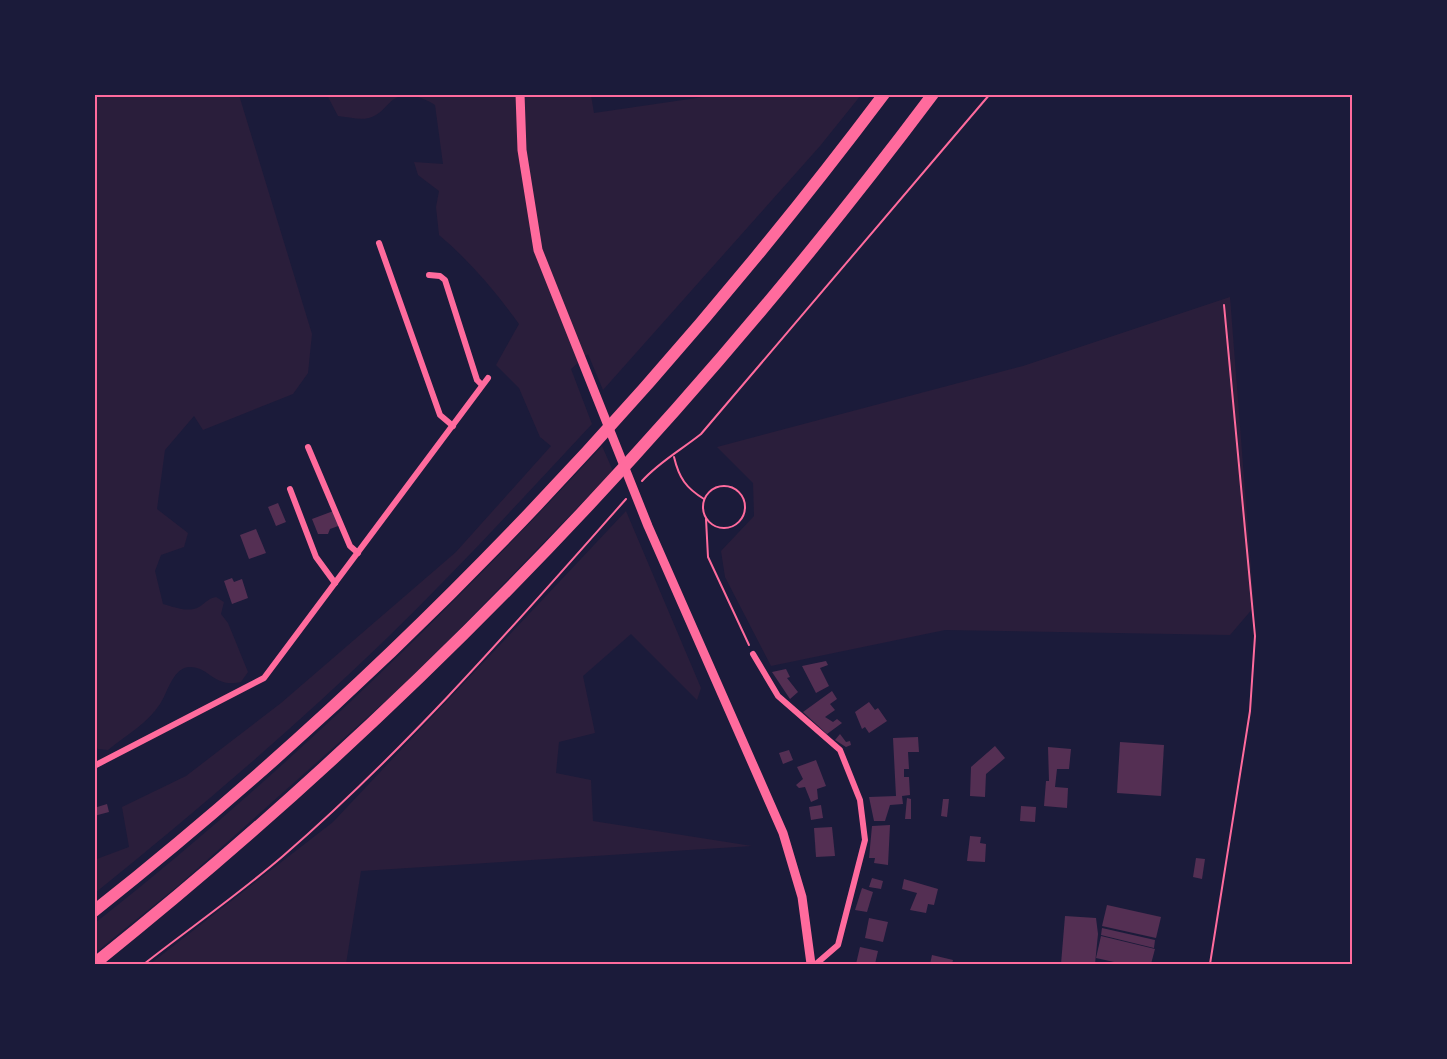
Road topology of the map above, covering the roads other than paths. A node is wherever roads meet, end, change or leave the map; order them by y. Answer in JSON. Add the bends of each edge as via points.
{"nodes":[{"id":1,"x":520,"y":94,"type":"edge"},
{"id":2,"x":884,"y":94,"type":"edge"},
{"id":3,"x":933,"y":94,"type":"edge"},
{"id":4,"x":379,"y":243,"type":"dead end"},
{"id":5,"x":429,"y":275,"type":"dead end"},
{"id":6,"x":488,"y":378,"type":"dead end"},
{"id":7,"x":482,"y":385,"type":"junction"},
{"id":8,"x":453,"y":426,"type":"junction"},
{"id":9,"x":308,"y":447,"type":"dead end"},
{"id":10,"x":290,"y":489,"type":"dead end"},
{"id":11,"x":358,"y":553,"type":"junction"},
{"id":12,"x":335,"y":583,"type":"junction"},
{"id":13,"x":753,"y":654,"type":"road end"},
{"id":14,"x":94,"y":766,"type":"edge"},
{"id":15,"x":94,"y":911,"type":"edge"},
{"id":16,"x":94,"y":964,"type":"edge"},
{"id":17,"x":811,"y":964,"type":"edge"},
{"id":18,"x":816,"y":964,"type":"edge"}],
"edges":[{"from":1,"to":17,"type":"street","via":[[522,150],[538,250],[648,526],[783,833],[802,897]]},
{"from":2,"to":15,"type":"highway","via":[[799,203],[634,399],[468,575],[374,670],[274,762]]},
{"from":3,"to":16,"type":"highway","via":[[747,327],[667,420],[513,585],[305,787]]},
{"from":4,"to":8,"type":"street","via":[[440,415]]},
{"from":5,"to":7,"type":"street","via":[[445,280],[477,380]]},
{"from":6,"to":7,"type":"street"},
{"from":7,"to":8,"type":"street"},
{"from":8,"to":11,"type":"street"},
{"from":9,"to":11,"type":"street","via":[[350,546]]},
{"from":10,"to":12,"type":"street","via":[[316,557]]},
{"from":11,"to":12,"type":"street"},
{"from":12,"to":14,"type":"street","via":[[264,678]]},
{"from":13,"to":18,"type":"street","via":[[778,696],[840,750],[860,800],[865,840],[838,945]]}]}
